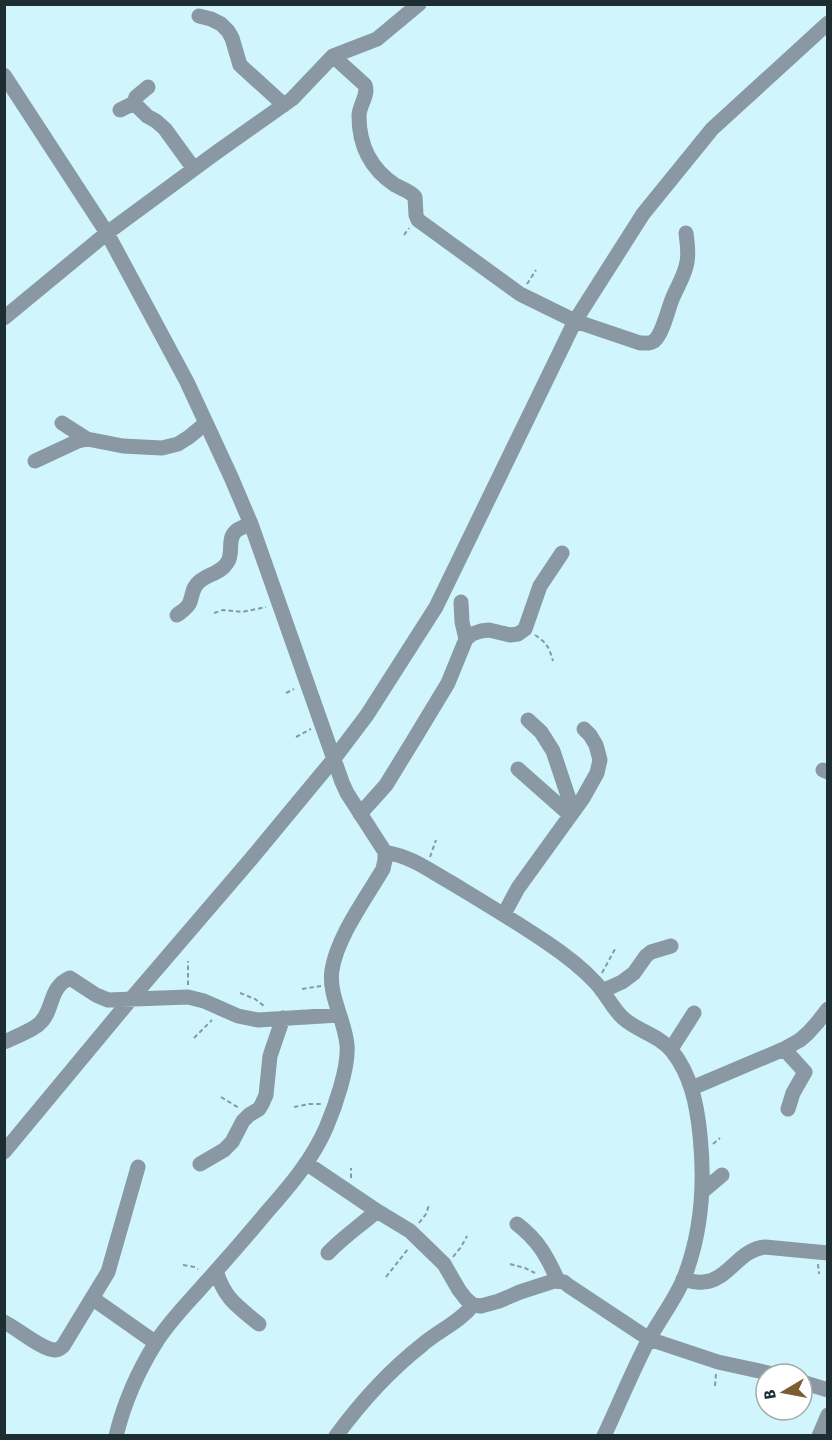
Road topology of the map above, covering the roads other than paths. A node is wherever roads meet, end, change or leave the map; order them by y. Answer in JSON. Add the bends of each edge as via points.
{"nodes":[{"id":1,"x":419,"y":4,"type":"edge"},
{"id":2,"x":199,"y":16,"type":"dead end"},
{"id":3,"x":828,"y":23,"type":"edge"},
{"id":4,"x":333,"y":56,"type":"junction"},
{"id":5,"x":4,"y":75,"type":"edge"},
{"id":6,"x":148,"y":87,"type":"dead end"},
{"id":7,"x":134,"y":103,"type":"junction"},
{"id":8,"x":284,"y":105,"type":"junction"},
{"id":9,"x":120,"y":110,"type":"dead end"},
{"id":10,"x":194,"y":169,"type":"junction"},
{"id":11,"x":107,"y":233,"type":"junction"},
{"id":12,"x":686,"y":233,"type":"dead end"},
{"id":13,"x":4,"y":318,"type":"edge"},
{"id":14,"x":575,"y":321,"type":"junction"},
{"id":15,"x":62,"y":423,"type":"dead end"},
{"id":16,"x":206,"y":423,"type":"junction"},
{"id":17,"x":87,"y":439,"type":"junction"},
{"id":18,"x":35,"y":461,"type":"dead end"},
{"id":19,"x":251,"y":524,"type":"junction"},
{"id":20,"x":562,"y":553,"type":"dead end"},
{"id":21,"x":460,"y":602,"type":"dead end"},
{"id":22,"x":177,"y":615,"type":"dead end"},
{"id":23,"x":466,"y":639,"type":"junction"},
{"id":24,"x":528,"y":720,"type":"dead end"},
{"id":25,"x":584,"y":729,"type":"dead end"},
{"id":26,"x":333,"y":760,"type":"junction"},
{"id":27,"x":518,"y":769,"type":"dead end"},
{"id":28,"x":572,"y":813,"type":"junction"},
{"id":29,"x":360,"y":814,"type":"junction"},
{"id":30,"x":385,"y":852,"type":"junction"},
{"id":31,"x":504,"y":914,"type":"junction"},
{"id":32,"x":670,"y":946,"type":"dead end"},
{"id":33,"x":599,"y":987,"type":"junction"},
{"id":34,"x":131,"y":999,"type":"junction"},
{"id":35,"x":828,"y":1009,"type":"edge"},
{"id":36,"x":694,"y":1013,"type":"dead end"},
{"id":37,"x":339,"y":1015,"type":"junction"},
{"id":38,"x":277,"y":1018,"type":"junction"},
{"id":39,"x":4,"y":1042,"type":"edge"},
{"id":40,"x":784,"y":1049,"type":"junction"},
{"id":41,"x":671,"y":1050,"type":"junction"},
{"id":42,"x":692,"y":1088,"type":"junction"},
{"id":43,"x":788,"y":1108,"type":"dead end"},
{"id":44,"x":4,"y":1152,"type":"edge"},
{"id":45,"x":306,"y":1163,"type":"junction"},
{"id":46,"x":200,"y":1164,"type":"dead end"},
{"id":47,"x":138,"y":1167,"type":"dead end"},
{"id":48,"x":722,"y":1175,"type":"dead end"},
{"id":49,"x":703,"y":1191,"type":"junction"},
{"id":50,"x":377,"y":1211,"type":"junction"},
{"id":51,"x":517,"y":1224,"type":"dead end"},
{"id":52,"x":328,"y":1253,"type":"dead end"},
{"id":53,"x":828,"y":1253,"type":"edge"},
{"id":54,"x":212,"y":1276,"type":"junction"},
{"id":55,"x":683,"y":1279,"type":"junction"},
{"id":56,"x":552,"y":1282,"type":"junction"},
{"id":57,"x":93,"y":1298,"type":"junction"},
{"id":58,"x":473,"y":1305,"type":"junction"},
{"id":59,"x":4,"y":1322,"type":"edge"},
{"id":60,"x":259,"y":1324,"type":"dead end"},
{"id":61,"x":649,"y":1339,"type":"junction"},
{"id":62,"x":156,"y":1343,"type":"junction"},
{"id":63,"x":754,"y":1370,"type":"edge"},
{"id":64,"x":828,"y":1415,"type":"edge"},
{"id":65,"x":116,"y":1436,"type":"edge"},
{"id":66,"x":336,"y":1436,"type":"edge"},
{"id":67,"x":604,"y":1436,"type":"edge"},
{"id":68,"x":819,"y":1436,"type":"edge"}],
"edges":[{"from":1,"to":4,"type":"street","via":[[377,39]]},
{"from":2,"to":8,"type":"street","via":[[221,24],[228,31],[240,65]]},
{"from":3,"to":14,"type":"street","via":[[711,129],[643,214]]},
{"from":4,"to":8,"type":"street"},
{"from":4,"to":14,"type":"street","via":[[365,85],[359,115],[363,147],[370,161],[382,175],[416,197],[416,215],[422,225],[520,294]]},
{"from":5,"to":11,"type":"street"},
{"from":6,"to":7,"type":"street"},
{"from":7,"to":9,"type":"street"},
{"from":7,"to":10,"type":"street","via":[[165,129]]},
{"from":8,"to":10,"type":"street"},
{"from":10,"to":11,"type":"street"},
{"from":11,"to":13,"type":"street"},
{"from":11,"to":16,"type":"street"},
{"from":12,"to":14,"type":"street","via":[[683,276],[655,341],[640,343]]},
{"from":14,"to":26,"type":"street","via":[[436,607],[368,715]]},
{"from":15,"to":17,"type":"street"},
{"from":16,"to":17,"type":"street","via":[[178,444],[162,448]]},
{"from":16,"to":19,"type":"street"},
{"from":17,"to":18,"type":"street"},
{"from":19,"to":22,"type":"street","via":[[236,530],[229,561],[195,586],[187,608]]},
{"from":19,"to":26,"type":"street"},
{"from":20,"to":23,"type":"street","via":[[540,586],[525,629],[510,635],[481,631]]},
{"from":21,"to":23,"type":"street"},
{"from":23,"to":29,"type":"street","via":[[448,683],[419,732],[386,785]]},
{"from":24,"to":28,"type":"street","via":[[553,751]]},
{"from":25,"to":28,"type":"street","via":[[596,745],[600,760],[591,785]]},
{"from":26,"to":29,"type":"street"},
{"from":26,"to":34,"type":"street"},
{"from":27,"to":28,"type":"street"},
{"from":28,"to":31,"type":"street"},
{"from":29,"to":30,"type":"street"},
{"from":30,"to":31,"type":"street","via":[[409,858]]},
{"from":30,"to":37,"type":"street","via":[[383,869],[336,955],[332,984]]},
{"from":31,"to":33,"type":"street","via":[[569,958]]},
{"from":32,"to":33,"type":"street","via":[[651,952],[622,982]]},
{"from":33,"to":41,"type":"street","via":[[624,1019]]},
{"from":34,"to":38,"type":"street","via":[[188,997],[238,1016]]},
{"from":34,"to":39,"type":"street","via":[[108,1000],[70,978],[59,985],[39,1024]]},
{"from":34,"to":44,"type":"street"},
{"from":35,"to":40,"type":"street","via":[[800,1040]]},
{"from":36,"to":41,"type":"street"},
{"from":37,"to":38,"type":"street"},
{"from":37,"to":45,"type":"street","via":[[347,1044],[346,1062],[325,1129]]},
{"from":38,"to":46,"type":"street","via":[[266,1095],[259,1109],[243,1121],[224,1150]]},
{"from":40,"to":42,"type":"street"},
{"from":40,"to":43,"type":"street","via":[[805,1072]]},
{"from":41,"to":42,"type":"street"},
{"from":42,"to":49,"type":"street","via":[[700,1126]]},
{"from":45,"to":50,"type":"street"},
{"from":45,"to":54,"type":"street"},
{"from":47,"to":57,"type":"street","via":[[108,1272]]},
{"from":48,"to":49,"type":"street"},
{"from":49,"to":55,"type":"street","via":[[700,1221]]},
{"from":50,"to":52,"type":"street"},
{"from":50,"to":58,"type":"street","via":[[414,1234],[444,1264]]},
{"from":51,"to":56,"type":"street","via":[[538,1243],[548,1259]]},
{"from":53,"to":55,"type":"street","via":[[756,1248],[715,1279]]},
{"from":54,"to":60,"type":"street","via":[[232,1302]]},
{"from":54,"to":62,"type":"street"},
{"from":55,"to":61,"type":"street"},
{"from":56,"to":58,"type":"street","via":[[499,1301]]},
{"from":56,"to":61,"type":"street","via":[[569,1286]]},
{"from":57,"to":59,"type":"street","via":[[58,1350],[44,1347]]},
{"from":57,"to":62,"type":"street"},
{"from":58,"to":66,"type":"street","via":[[392,1371]]},
{"from":61,"to":63,"type":"street"},
{"from":61,"to":67,"type":"street"},
{"from":62,"to":65,"type":"street","via":[[132,1384]]},
{"from":64,"to":68,"type":"street"}]}
